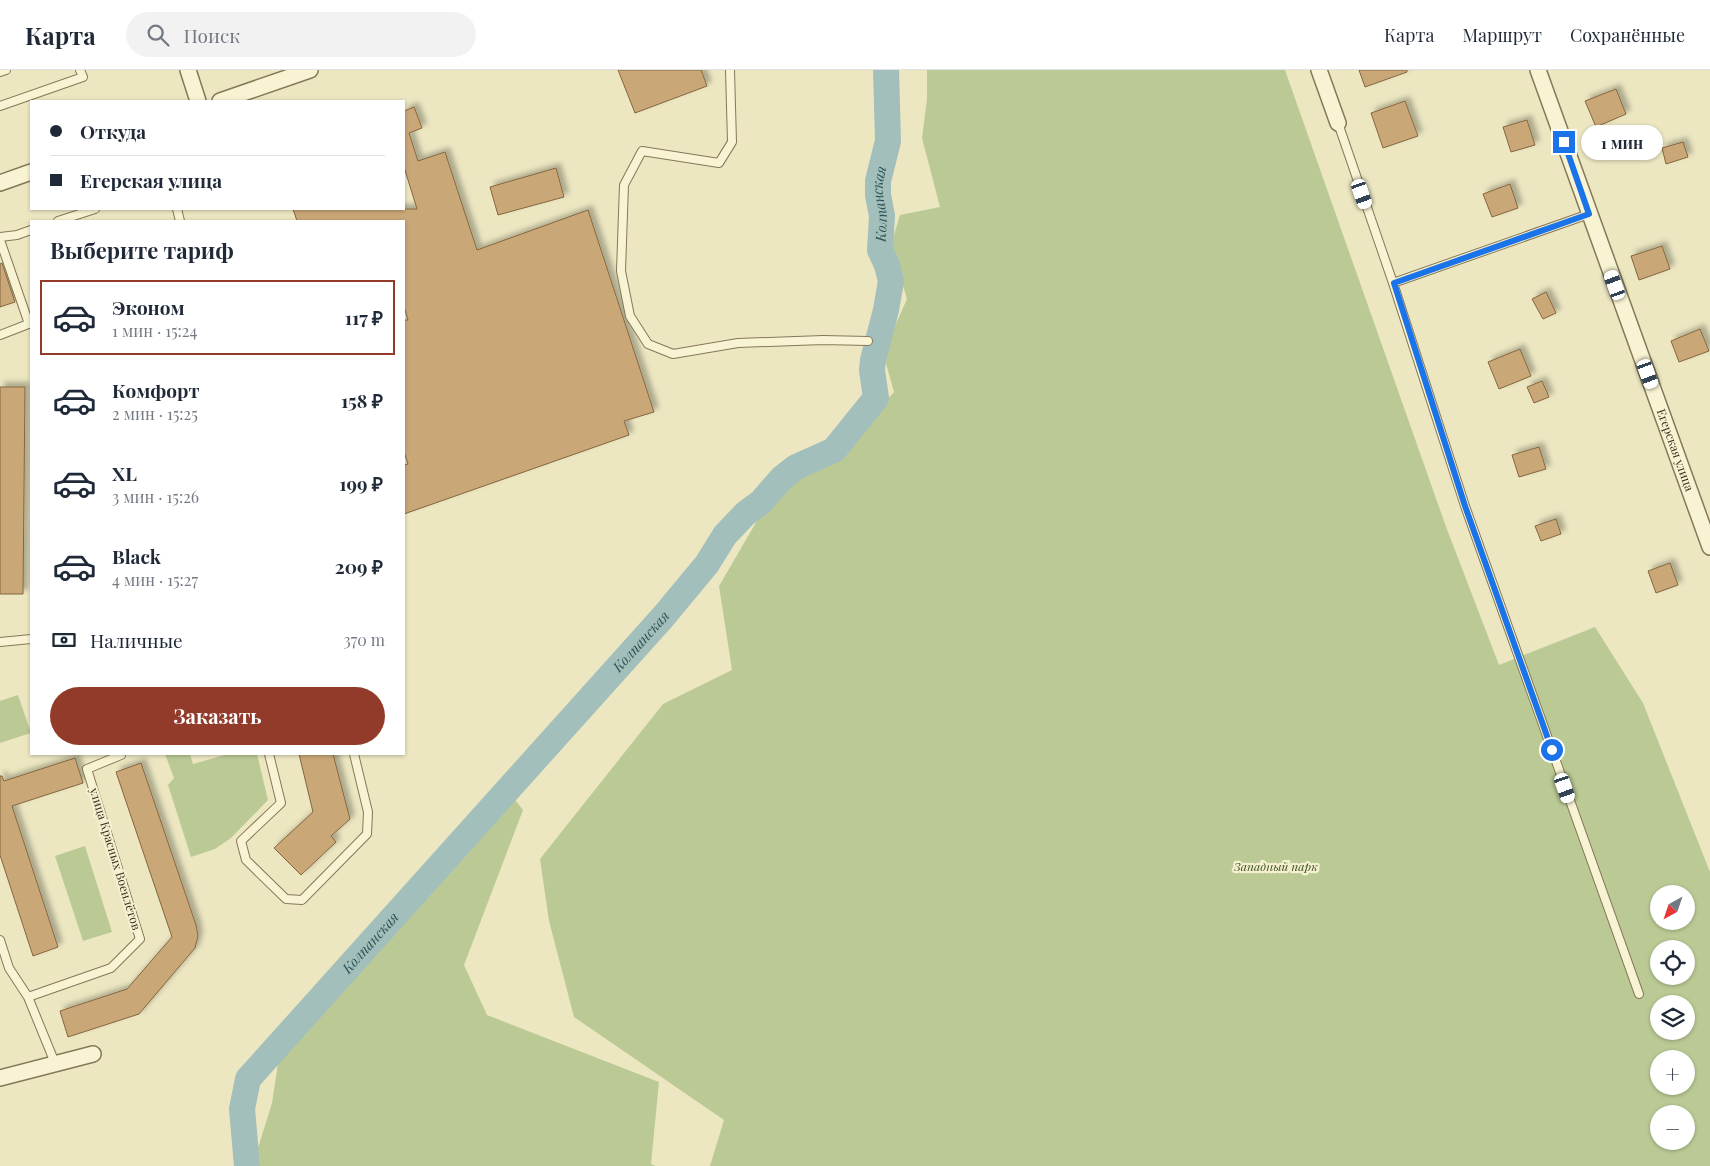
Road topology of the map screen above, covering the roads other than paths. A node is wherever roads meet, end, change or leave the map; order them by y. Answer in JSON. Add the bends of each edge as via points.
{"nodes":[{"id":1,"x":6,"y":70,"type":"edge"},
{"id":2,"x":80,"y":70,"type":"edge"},
{"id":3,"x":188,"y":70,"type":"edge"},
{"id":4,"x":310,"y":70,"type":"edge"},
{"id":5,"x":730,"y":70,"type":"edge"},
{"id":6,"x":1319,"y":70,"type":"edge"},
{"id":7,"x":1538,"y":70,"type":"edge"},
{"id":8,"x":0,"y":72,"type":"edge"},
{"id":9,"x":198,"y":100,"type":"edge"},
{"id":10,"x":223,"y":100,"type":"edge"},
{"id":11,"x":0,"y":106,"type":"edge"},
{"id":12,"x":1338,"y":123,"type":"joint"},
{"id":13,"x":30,"y":172,"type":"edge"},
{"id":14,"x":0,"y":183,"type":"edge"},
{"id":15,"x":92,"y":210,"type":"edge"},
{"id":16,"x":1589,"y":214,"type":"junction"},
{"id":17,"x":61,"y":220,"type":"edge"},
{"id":18,"x":30,"y":230,"type":"edge"},
{"id":19,"x":0,"y":239,"type":"edge"},
{"id":20,"x":1394,"y":283,"type":"junction"},
{"id":21,"x":30,"y":324,"type":"edge"},
{"id":22,"x":0,"y":335,"type":"edge"},
{"id":23,"x":868,"y":341,"type":"dead end"},
{"id":24,"x":1710,"y":547,"type":"edge"},
{"id":25,"x":30,"y":640,"type":"edge"},
{"id":26,"x":0,"y":642,"type":"edge"},
{"id":27,"x":121,"y":755,"type":"edge"},
{"id":28,"x":268,"y":755,"type":"edge"},
{"id":29,"x":354,"y":755,"type":"edge"},
{"id":30,"x":0,"y":940,"type":"edge"},
{"id":31,"x":1639,"y":994,"type":"dead end"},
{"id":32,"x":28,"y":997,"type":"junction"},
{"id":33,"x":93,"y":1054,"type":"dead end"},
{"id":34,"x":55,"y":1063,"type":"junction"},
{"id":35,"x":0,"y":1078,"type":"edge"}],
"edges":[{"from":1,"to":8,"type":"lane"},
{"from":2,"to":11,"type":"lane","via":[[83,77]]},
{"from":3,"to":9,"type":"street"},
{"from":4,"to":10,"type":"street"},
{"from":5,"to":23,"type":"lane","via":[[732,142],[718,163],[642,151],[624,185],[621,271],[630,316],[648,344],[673,354],[738,343]]},
{"from":6,"to":12,"type":"street"},
{"from":7,"to":16,"type":"street","name":"Егерская улица"},
{"from":12,"to":20,"type":"lane"},
{"from":13,"to":14,"type":"street"},
{"from":15,"to":17,"type":"lane"},
{"from":16,"to":20,"type":"lane"},
{"from":16,"to":24,"type":"street","name":"Егерская улица"},
{"from":18,"to":19,"type":"lane"},
{"from":19,"to":21,"type":"lane"},
{"from":20,"to":31,"type":"lane","via":[[1465,506]]},
{"from":21,"to":22,"type":"lane"},
{"from":25,"to":26,"type":"lane"},
{"from":27,"to":32,"type":"lane","name":"улица Красных Военлётов","via":[[87,769],[140,939],[111,968]]},
{"from":28,"to":29,"type":"lane","via":[[281,803],[241,841],[246,860],[286,898],[302,900],[367,834],[368,812]]},
{"from":30,"to":32,"type":"lane","via":[[9,968]]},
{"from":32,"to":34,"type":"lane"},
{"from":33,"to":34,"type":"street"},
{"from":34,"to":35,"type":"street"}]}
